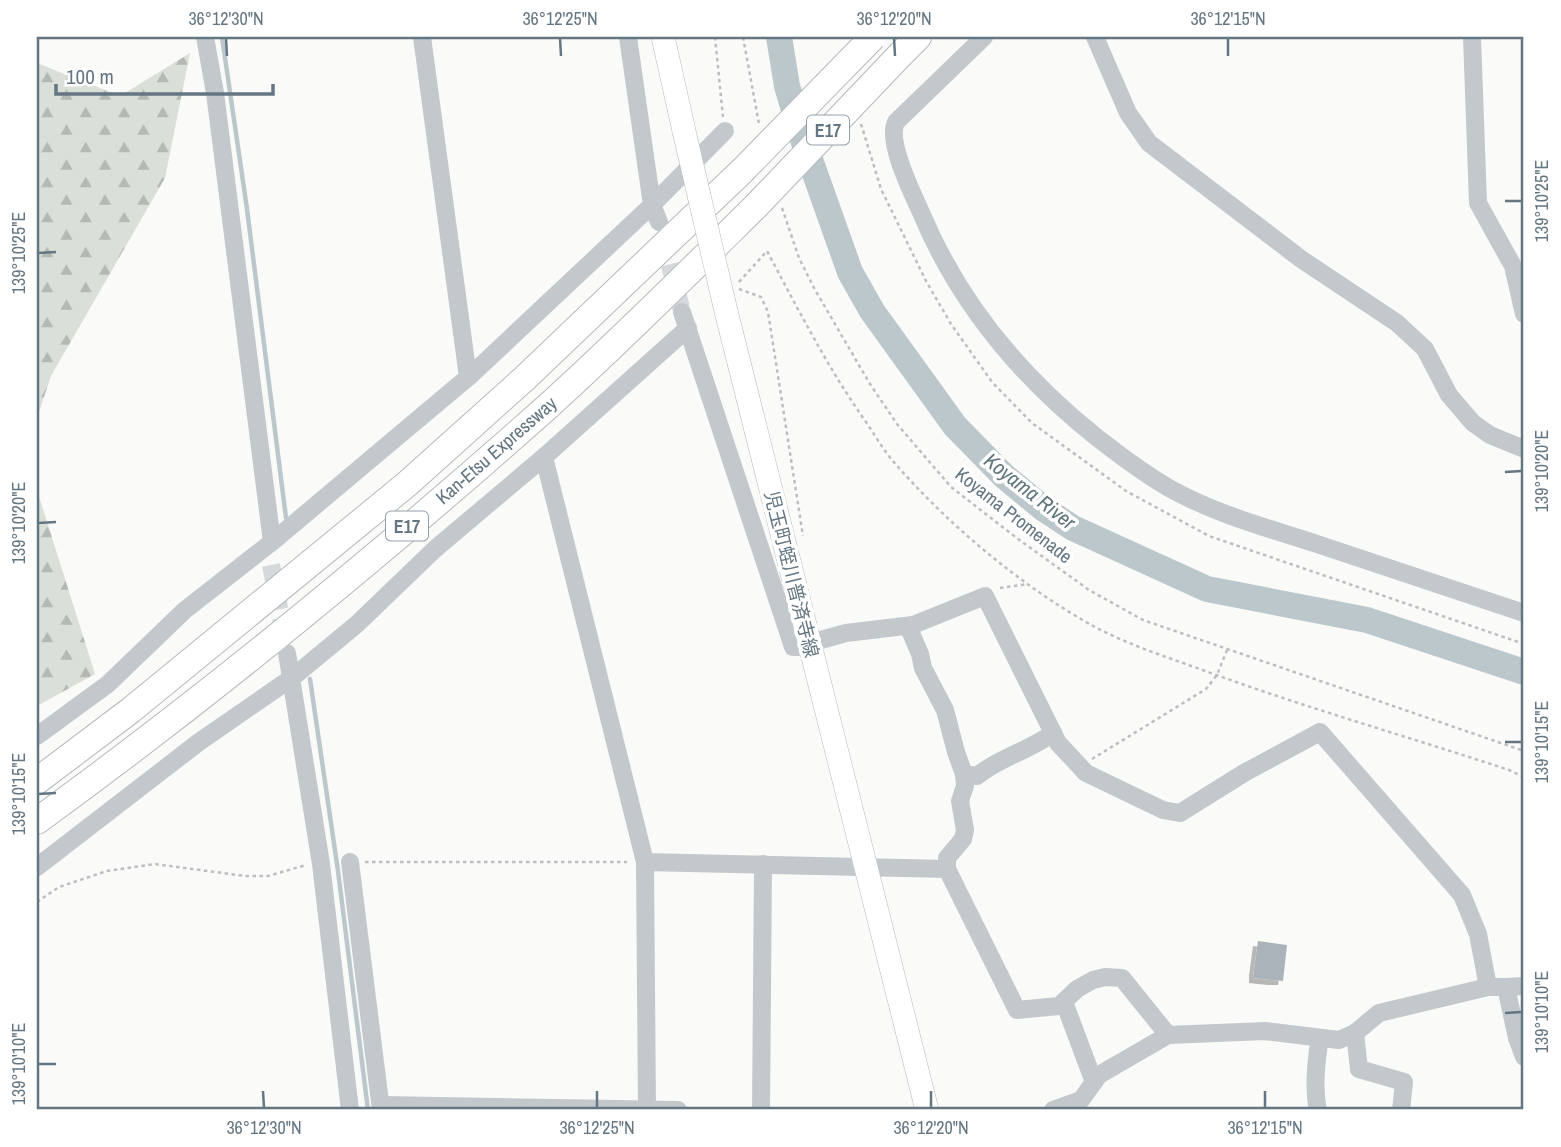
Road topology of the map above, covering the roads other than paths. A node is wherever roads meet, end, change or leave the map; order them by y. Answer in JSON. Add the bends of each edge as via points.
{"nodes":[{"id":1,"x":205,"y":37,"type":"edge"},
{"id":2,"x":422,"y":37,"type":"edge"},
{"id":3,"x":628,"y":37,"type":"edge"},
{"id":4,"x":663,"y":37,"type":"edge"},
{"id":5,"x":873,"y":37,"type":"edge"},
{"id":6,"x":984,"y":37,"type":"edge"},
{"id":7,"x":1095,"y":37,"type":"edge"},
{"id":8,"x":1472,"y":37,"type":"edge"},
{"id":9,"x":909,"y":46,"type":"edge"},
{"id":10,"x":725,"y":131,"type":"road end"},
{"id":11,"x":652,"y":205,"type":"junction"},
{"id":12,"x":659,"y":222,"type":"tunnel mouth"},
{"id":13,"x":1524,"y":314,"type":"edge"},
{"id":14,"x":468,"y":377,"type":"junction"},
{"id":15,"x":1524,"y":449,"type":"edge"},
{"id":16,"x":544,"y":457,"type":"junction"},
{"id":17,"x":267,"y":553,"type":"junction"},
{"id":18,"x":1524,"y":613,"type":"edge"},
{"id":19,"x":908,"y":626,"type":"junction"},
{"id":20,"x":809,"y":647,"type":"junction"},
{"id":21,"x":288,"y":653,"type":"tunnel mouth"},
{"id":22,"x":293,"y":677,"type":"junction"},
{"id":23,"x":1053,"y":733,"type":"junction"},
{"id":24,"x":37,"y":736,"type":"edge"},
{"id":25,"x":964,"y":774,"type":"junction"},
{"id":26,"x":37,"y":781,"type":"edge"},
{"id":27,"x":37,"y":821,"type":"edge"},
{"id":28,"x":350,"y":862,"type":"road end"},
{"id":29,"x":645,"y":862,"type":"junction"},
{"id":30,"x":763,"y":864,"type":"junction"},
{"id":31,"x":37,"y":867,"type":"edge"},
{"id":32,"x":865,"y":867,"type":"junction"},
{"id":33,"x":947,"y":869,"type":"junction"},
{"id":34,"x":1524,"y":986,"type":"edge"},
{"id":35,"x":1497,"y":987,"type":"junction"},
{"id":36,"x":1064,"y":1002,"type":"junction"},
{"id":37,"x":1355,"y":1033,"type":"junction"},
{"id":38,"x":1168,"y":1035,"type":"junction"},
{"id":39,"x":1320,"y":1038,"type":"junction"},
{"id":40,"x":1524,"y":1057,"type":"edge"},
{"id":41,"x":1094,"y":1082,"type":"junction"},
{"id":42,"x":1083,"y":1105,"type":"edge"},
{"id":43,"x":381,"y":1107,"type":"edge"},
{"id":44,"x":350,"y":1110,"type":"edge"},
{"id":45,"x":647,"y":1110,"type":"edge"},
{"id":46,"x":678,"y":1110,"type":"edge"},
{"id":47,"x":761,"y":1110,"type":"edge"},
{"id":48,"x":927,"y":1110,"type":"edge"},
{"id":49,"x":1053,"y":1110,"type":"edge"},
{"id":50,"x":1318,"y":1110,"type":"edge"},
{"id":51,"x":1401,"y":1110,"type":"edge"}],
"edges":[{"from":1,"to":17,"type":"street"},
{"from":2,"to":14,"type":"street"},
{"from":3,"to":11,"type":"street"},
{"from":4,"to":20,"type":"main road","name":"児玉町蛭川普済寺線","bridge":true},
{"from":5,"to":26,"type":"highway","name":"Kan-Etsu Expressway","number":"E17","bridge":true,"via":[[742,171],[407,484]]},
{"from":6,"to":18,"type":"street","via":[[893,128],[898,153],[929,230],[958,282],[1026,375],[1097,437],[1169,488],[1204,505]]},
{"from":7,"to":15,"type":"street","via":[[1128,113],[1149,143],[1301,259],[1397,323],[1425,349],[1449,395],[1473,423]]},
{"from":8,"to":13,"type":"street","via":[[1478,204],[1513,265]]},
{"from":9,"to":27,"type":"highway","name":"Kan-Etsu Expressway","number":"E17","bridge":true,"via":[[768,205],[547,407],[204,695]]},
{"from":10,"to":11,"type":"street"},
{"from":11,"to":12,"type":"street"},
{"from":11,"to":14,"type":"street"},
{"from":14,"to":17,"type":"street"},
{"from":16,"to":20,"type":"street","via":[[685,320],[793,647]]},
{"from":16,"to":22,"type":"street"},
{"from":16,"to":29,"type":"street"},
{"from":17,"to":24,"type":"street","via":[[186,610],[108,684]]},
{"from":19,"to":20,"type":"street","via":[[846,633]]},
{"from":19,"to":23,"type":"street","via":[[985,596]]},
{"from":19,"to":25,"type":"street","via":[[945,710]]},
{"from":20,"to":32,"type":"main road","name":"児玉町蛭川普済寺線"},
{"from":21,"to":22,"type":"street"},
{"from":22,"to":31,"type":"street","via":[[199,742]]},
{"from":22,"to":44,"type":"street"},
{"from":23,"to":25,"type":"street","via":[[977,776]]},
{"from":23,"to":35,"type":"street","via":[[1086,773],[1163,810],[1180,813],[1320,732],[1462,895]]},
{"from":25,"to":33,"type":"street","via":[[960,801],[965,830],[947,858]]},
{"from":28,"to":43,"type":"street"},
{"from":29,"to":30,"type":"street"},
{"from":29,"to":45,"type":"street"},
{"from":30,"to":32,"type":"street"},
{"from":30,"to":47,"type":"street"},
{"from":32,"to":33,"type":"street"},
{"from":32,"to":48,"type":"main road","name":"児玉町蛭川普済寺線"},
{"from":33,"to":36,"type":"street","via":[[1017,1010]]},
{"from":34,"to":35,"type":"street"},
{"from":35,"to":37,"type":"street","via":[[1379,1013]]},
{"from":35,"to":40,"type":"street"},
{"from":36,"to":38,"type":"street","via":[[1093,980],[1122,978]]},
{"from":36,"to":41,"type":"street"},
{"from":37,"to":39,"type":"street","via":[[1339,1040]]},
{"from":37,"to":51,"type":"street","via":[[1359,1069],[1404,1082]]},
{"from":38,"to":39,"type":"street","via":[[1265,1031]]},
{"from":38,"to":41,"type":"street"},
{"from":39,"to":50,"type":"street"},
{"from":41,"to":42,"type":"street"},
{"from":42,"to":49,"type":"street"},
{"from":43,"to":45,"type":"street"},
{"from":45,"to":46,"type":"street"}]}
